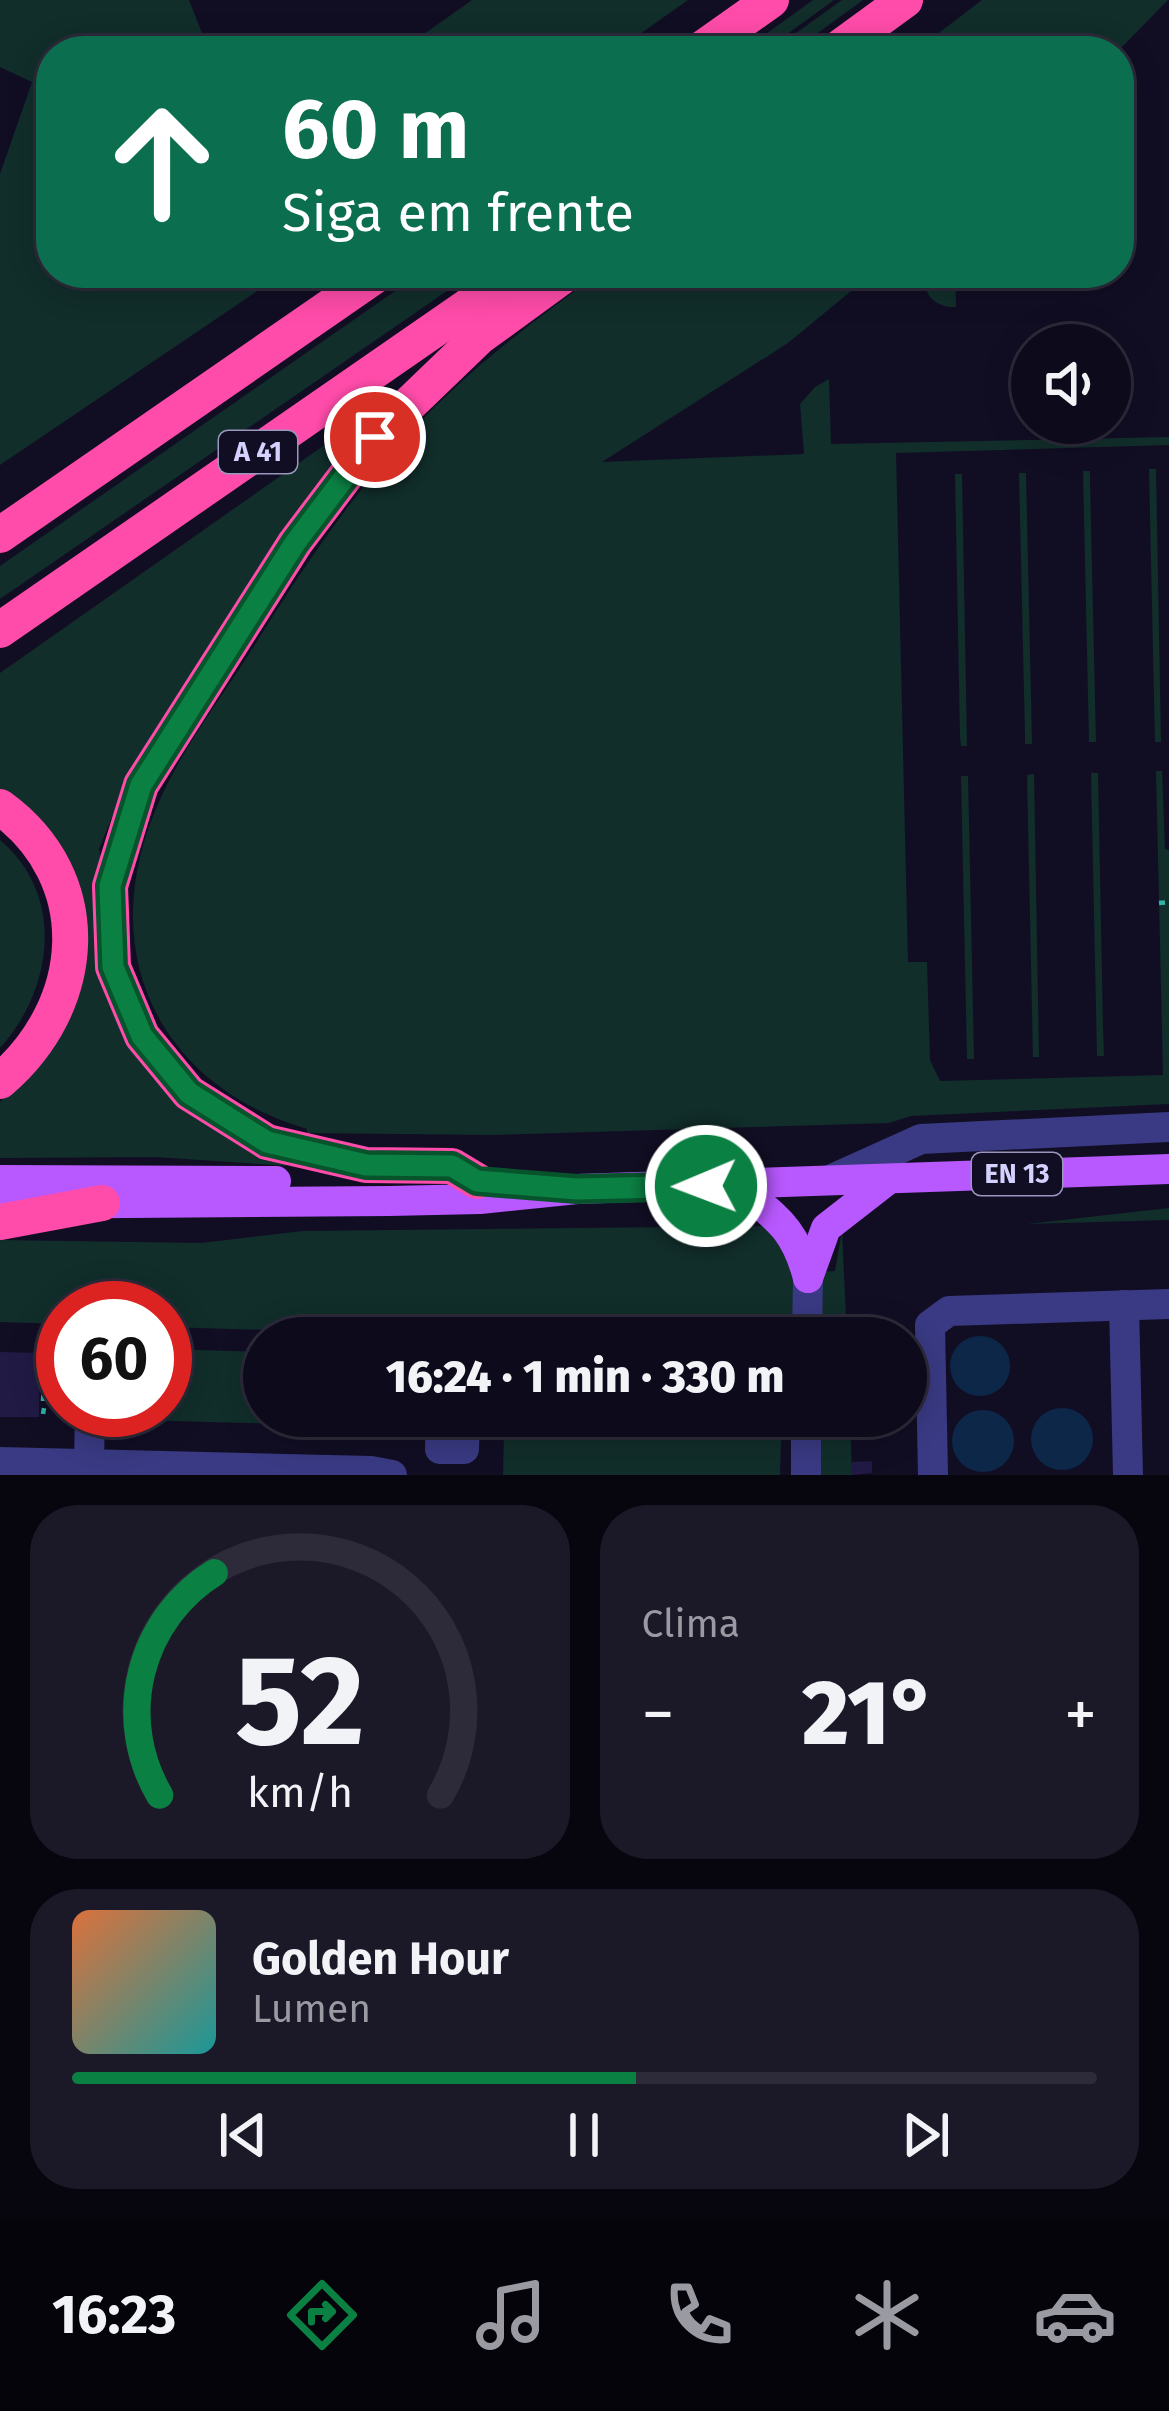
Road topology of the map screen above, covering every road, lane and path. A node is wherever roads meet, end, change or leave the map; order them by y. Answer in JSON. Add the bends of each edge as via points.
{"nodes":[{"id":1,"x":772,"y":0,"type":"edge"},
{"id":2,"x":904,"y":0,"type":"edge"},
{"id":3,"x":720,"y":36,"type":"edge"},
{"id":4,"x":855,"y":36,"type":"edge"},
{"id":5,"x":357,"y":288,"type":"edge"},
{"id":6,"x":495,"y":288,"type":"edge"},
{"id":7,"x":546,"y":288,"type":"edge"},
{"id":8,"x":0,"y":535,"type":"edge"},
{"id":9,"x":0,"y":630,"type":"edge"},
{"id":10,"x":0,"y":807,"type":"edge"},
{"id":11,"x":1159,"y":902,"type":"dead end"},
{"id":12,"x":1169,"y":902,"type":"edge"},
{"id":13,"x":0,"y":1082,"type":"edge"},
{"id":14,"x":1169,"y":1126,"type":"edge"},
{"id":15,"x":1169,"y":1169,"type":"edge"},
{"id":16,"x":889,"y":1179,"type":"junction"},
{"id":17,"x":0,"y":1180,"type":"edge"},
{"id":18,"x":477,"y":1181,"type":"junction"},
{"id":19,"x":829,"y":1181,"type":"junction"},
{"id":20,"x":736,"y":1184,"type":"junction"},
{"id":21,"x":577,"y":1189,"type":"junction"},
{"id":22,"x":102,"y":1203,"type":"junction"},
{"id":23,"x":0,"y":1204,"type":"edge"},
{"id":24,"x":0,"y":1222,"type":"edge"},
{"id":25,"x":808,"y":1278,"type":"junction"},
{"id":26,"x":1169,"y":1304,"type":"edge"},
{"id":27,"x":1124,"y":1305,"type":"junction"},
{"id":28,"x":807,"y":1317,"type":"edge"},
{"id":29,"x":90,"y":1437,"type":"edge"},
{"id":30,"x":464,"y":1437,"type":"edge"},
{"id":31,"x":806,"y":1437,"type":"edge"},
{"id":32,"x":0,"y":1462,"type":"edge"},
{"id":33,"x":450,"y":1462,"type":"edge"},
{"id":34,"x":89,"y":1464,"type":"junction"},
{"id":35,"x":260,"y":1472,"type":"edge"},
{"id":36,"x":392,"y":1475,"type":"edge"},
{"id":37,"x":806,"y":1475,"type":"edge"},
{"id":38,"x":933,"y":1475,"type":"edge"},
{"id":39,"x":1128,"y":1475,"type":"edge"}],
"edges":[{"from":1,"to":3,"type":"highway"},
{"from":2,"to":4,"type":"highway"},
{"from":5,"to":8,"type":"highway","number":"A 41"},
{"from":6,"to":9,"type":"highway","number":"A 41"},
{"from":7,"to":18,"type":"highway","via":[[479,337],[375,437],[295,543],[141,785],[110,886],[113,967],[142,1036],[189,1093],[267,1142],[366,1165],[452,1166]]},
{"from":10,"to":13,"type":"highway","via":[[40,844],[61,883],[71,957],[48,1026]]},
{"from":11,"to":12,"type":"path"},
{"from":14,"to":19,"type":"street","via":[[921,1139]]},
{"from":15,"to":16,"type":"main road","number":"EN 13"},
{"from":16,"to":19,"type":"main road","number":"EN 13"},
{"from":16,"to":25,"type":"main road","via":[[826,1228]]},
{"from":17,"to":18,"type":"main road","number":"EN 13"},
{"from":18,"to":21,"type":"main road","number":"EN 13"},
{"from":19,"to":20,"type":"main road","number":"EN 13"},
{"from":20,"to":21,"type":"main road","number":"EN 13"},
{"from":20,"to":25,"type":"main road","via":[[789,1229]]},
{"from":21,"to":22,"type":"main road","number":"EN 13","via":[[480,1198]]},
{"from":22,"to":23,"type":"main road","number":"EN 13"},
{"from":22,"to":24,"type":"highway"},
{"from":25,"to":28,"type":"street"},
{"from":26,"to":27,"type":"street"},
{"from":27,"to":38,"type":"street","via":[[949,1311],[930,1325]]},
{"from":27,"to":39,"type":"street"},
{"from":29,"to":34,"type":"street"},
{"from":30,"to":33,"type":"street"},
{"from":31,"to":37,"type":"street"},
{"from":32,"to":34,"type":"street"},
{"from":34,"to":35,"type":"street"},
{"from":35,"to":36,"type":"street"}]}
